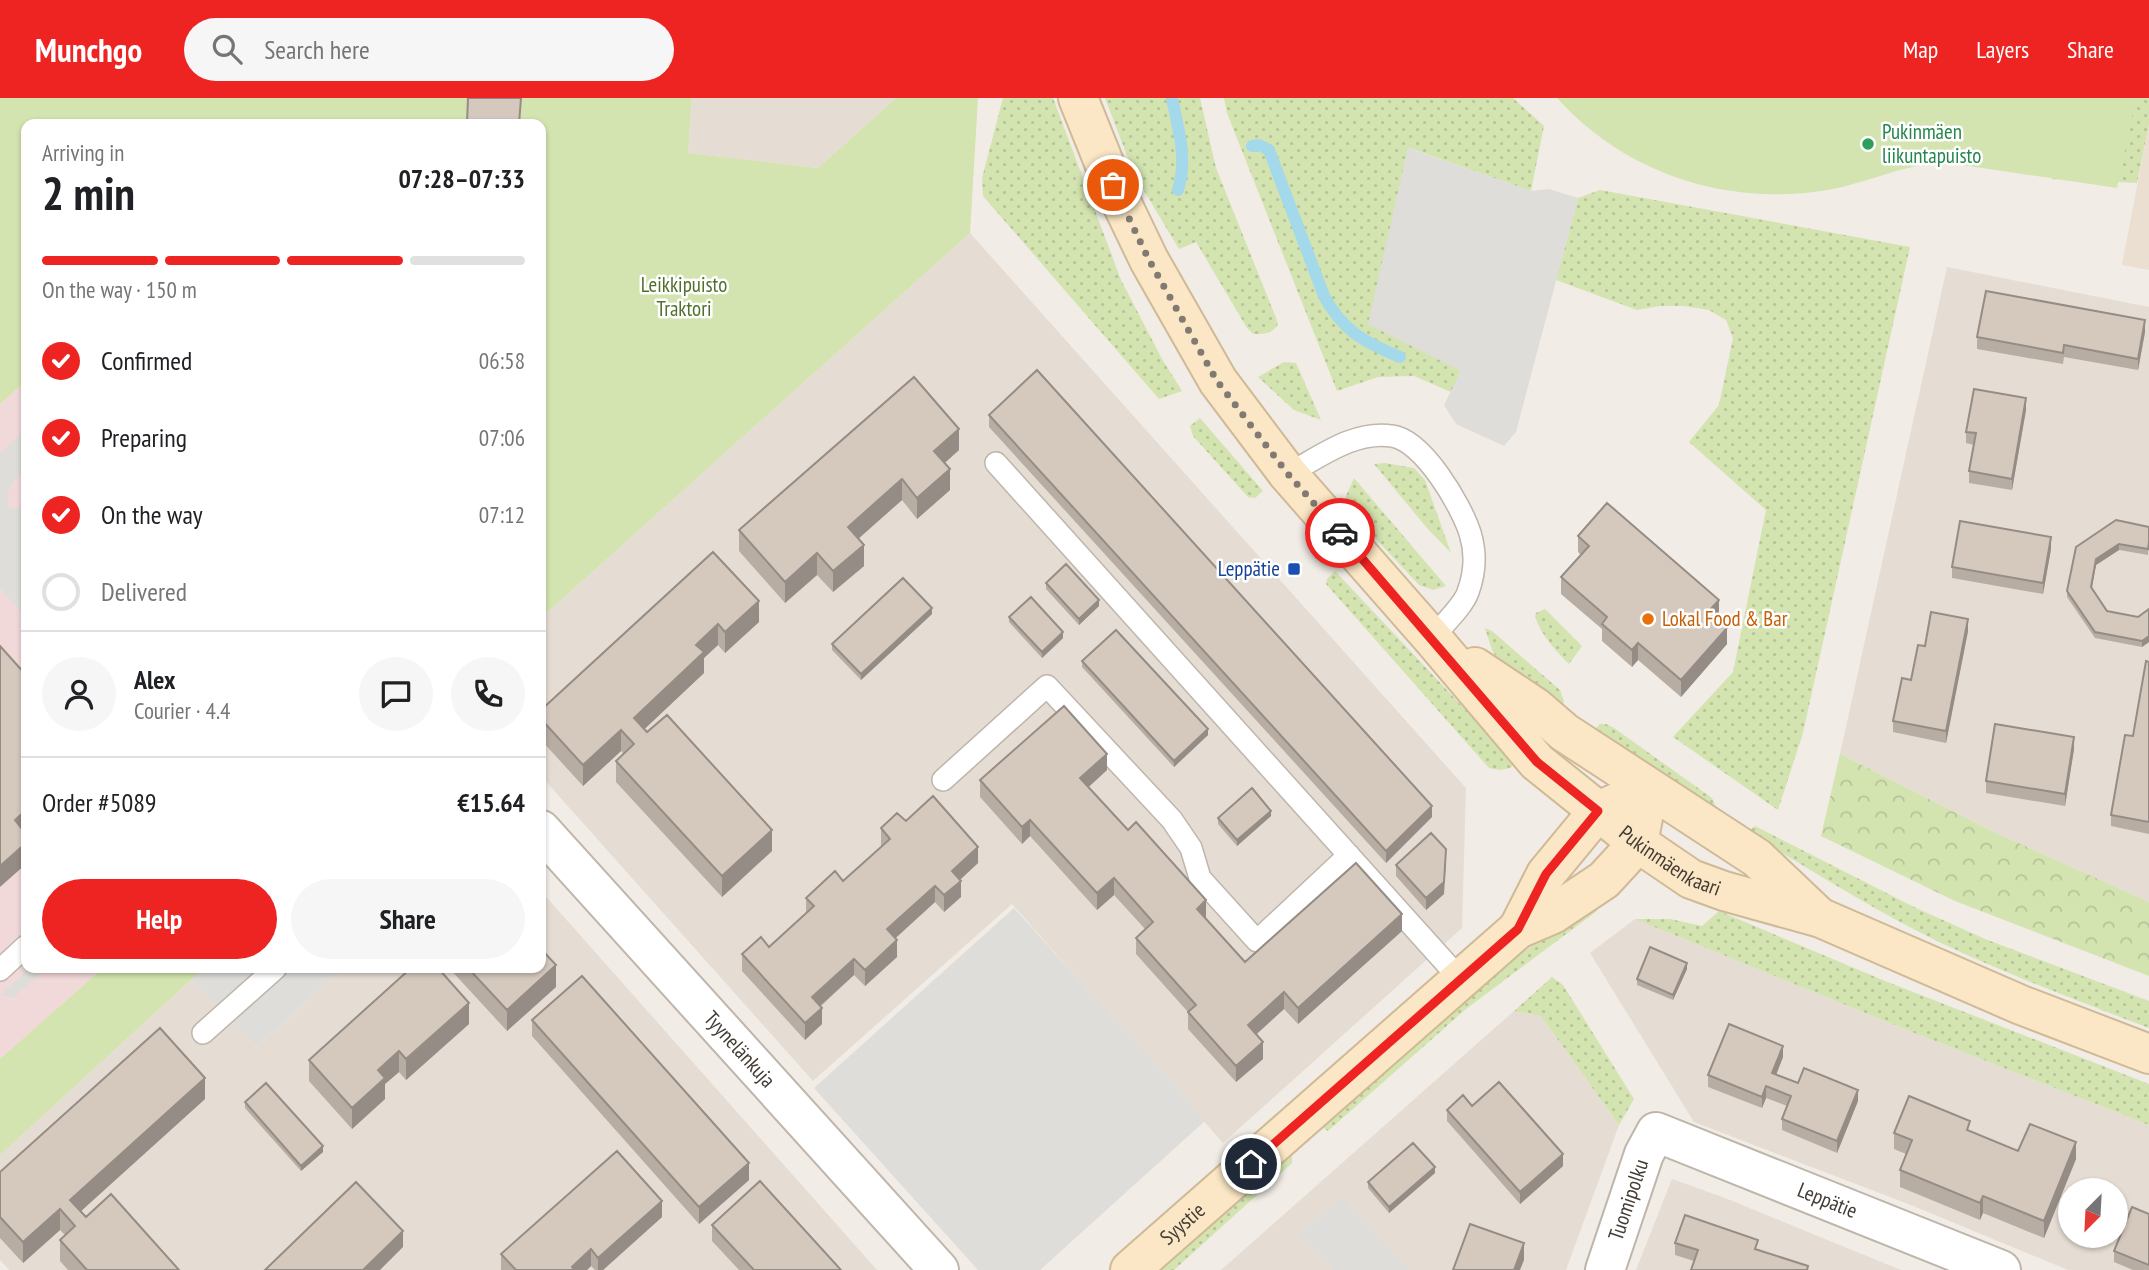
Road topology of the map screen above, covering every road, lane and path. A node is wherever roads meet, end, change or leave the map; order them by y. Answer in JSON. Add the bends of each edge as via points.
{"nodes":[{"id":1,"x":1078,"y":98,"type":"edge"},
{"id":2,"x":996,"y":463,"type":"dead end"},
{"id":3,"x":1288,"y":474,"type":"junction"},
{"id":4,"x":1432,"y":638,"type":"junction"},
{"id":5,"x":943,"y":780,"type":"dead end"},
{"id":6,"x":1649,"y":788,"type":"junction"},
{"id":7,"x":1598,"y":811,"type":"junction"},
{"id":8,"x":546,"y":836,"type":"edge"},
{"id":9,"x":1638,"y":844,"type":"junction"},
{"id":10,"x":1349,"y":855,"type":"junction"},
{"id":11,"x":1821,"y":918,"type":"junction"},
{"id":12,"x":1518,"y":929,"type":"junction"},
{"id":13,"x":21,"y":951,"type":"edge"},
{"id":14,"x":0,"y":970,"type":"edge"},
{"id":15,"x":270,"y":973,"type":"edge"},
{"id":16,"x":1461,"y":980,"type":"junction"},
{"id":17,"x":203,"y":1033,"type":"dead end"},
{"id":18,"x":2149,"y":1054,"type":"edge"},
{"id":19,"x":1656,"y":1132,"type":"joint"},
{"id":20,"x":939,"y":1270,"type":"edge"},
{"id":21,"x":1130,"y":1270,"type":"edge"},
{"id":22,"x":1605,"y":1270,"type":"edge"},
{"id":23,"x":2001,"y":1270,"type":"edge"}],
"edges":[{"from":1,"to":3,"type":"main road","name":"Pukinmäenkaari","via":[[1149,260],[1217,381]]},
{"from":2,"to":10,"type":"lane"},
{"from":3,"to":4,"type":"main road","name":"Pukinmäenkaari"},
{"from":3,"to":4,"type":"lane","via":[[1348,441],[1376,435],[1395,436],[1424,456],[1448,489],[1470,533],[1475,560],[1468,594]]},
{"from":4,"to":6,"type":"main road","name":"Pukinmäenkaari"},
{"from":4,"to":7,"type":"main road","name":"Pukinmäenkaari","via":[[1537,762]]},
{"from":5,"to":10,"type":"lane","via":[[1047,685],[1172,820],[1191,848],[1200,878],[1256,941]]},
{"from":6,"to":7,"type":"main road","name":"Syystie"},
{"from":6,"to":9,"type":"main road"},
{"from":6,"to":11,"type":"main road","name":"Pukinmäenkaari","via":[[1757,858]]},
{"from":7,"to":9,"type":"main road","name":"Pukinmäenkaari"},
{"from":7,"to":12,"type":"main road","name":"Syystie","via":[[1546,874]]},
{"from":8,"to":20,"type":"street","name":"Tyynelänkuja"},
{"from":9,"to":11,"type":"main road","name":"Pukinmäenkaari","via":[[1691,879]]},
{"from":9,"to":12,"type":"main road","name":"Syystie","via":[[1604,880],[1553,914]]},
{"from":10,"to":16,"type":"lane"},
{"from":11,"to":18,"type":"main road","name":"Pukinmäenkaari","via":[[2021,1005]]},
{"from":12,"to":16,"type":"main road","name":"Syystie"},
{"from":13,"to":14,"type":"lane"},
{"from":15,"to":17,"type":"lane"},
{"from":16,"to":21,"type":"main road","name":"Syystie"},
{"from":19,"to":22,"type":"street","name":"Tuomipolku","via":[[1644,1154]]},
{"from":19,"to":23,"type":"street","name":"Leppätie"}]}
